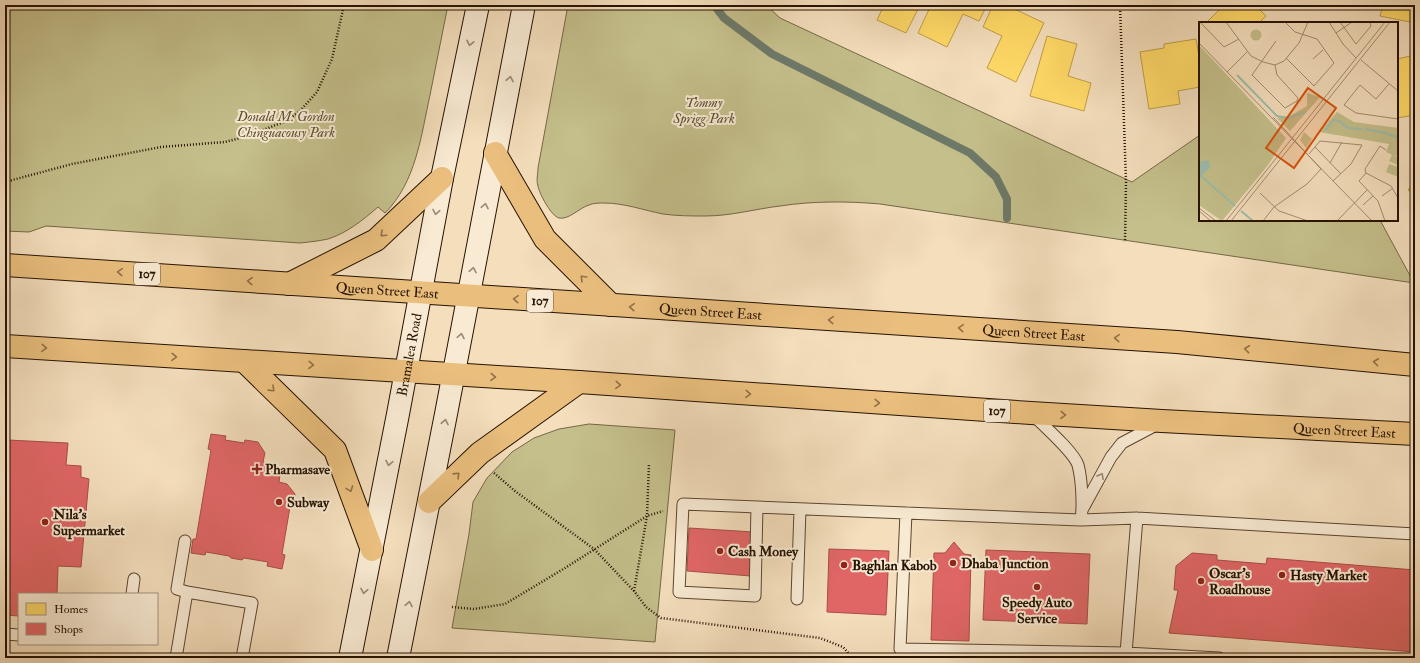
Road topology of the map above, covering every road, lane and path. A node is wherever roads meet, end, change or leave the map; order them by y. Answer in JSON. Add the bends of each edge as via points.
{"nodes":[{"id":1,"x":344,"y":5,"type":"edge"},
{"id":2,"x":478,"y":5,"type":"edge"},
{"id":3,"x":524,"y":5,"type":"edge"},
{"id":4,"x":1120,"y":5,"type":"edge"},
{"id":5,"x":495,"y":153,"type":"junction"},
{"id":6,"x":442,"y":178,"type":"junction"},
{"id":7,"x":5,"y":182,"type":"edge"},
{"id":8,"x":1125,"y":242,"type":"dead end"},
{"id":9,"x":5,"y":265,"type":"edge"},
{"id":10,"x":289,"y":284,"type":"junction"},
{"id":11,"x":420,"y":293,"type":"junction"},
{"id":12,"x":468,"y":296,"type":"junction"},
{"id":13,"x":611,"y":305,"type":"junction"},
{"id":14,"x":5,"y":346,"type":"edge"},
{"id":15,"x":244,"y":361,"type":"junction"},
{"id":16,"x":1415,"y":365,"type":"edge"},
{"id":17,"x":406,"y":371,"type":"junction"},
{"id":18,"x":454,"y":375,"type":"junction"},
{"id":19,"x":579,"y":382,"type":"junction"},
{"id":20,"x":1031,"y":413,"type":"junction"},
{"id":21,"x":1162,"y":421,"type":"junction"},
{"id":22,"x":1415,"y":434,"type":"edge"},
{"id":23,"x":649,"y":464,"type":"dead end"},
{"id":24,"x":429,"y":502,"type":"junction"},
{"id":25,"x":683,"y":504,"type":"junction"},
{"id":26,"x":757,"y":507,"type":"junction"},
{"id":27,"x":800,"y":509,"type":"junction"},
{"id":28,"x":906,"y":513,"type":"junction"},
{"id":29,"x":1081,"y":515,"type":"junction"},
{"id":30,"x":647,"y":516,"type":"junction"},
{"id":31,"x":1137,"y":518,"type":"junction"},
{"id":32,"x":1415,"y":534,"type":"edge"},
{"id":33,"x":185,"y":542,"type":"dead end"},
{"id":34,"x":372,"y":550,"type":"junction"},
{"id":35,"x":134,"y":579,"type":"dead end"},
{"id":36,"x":634,"y":591,"type":"dead end"},
{"id":37,"x":187,"y":592,"type":"junction"},
{"id":38,"x":132,"y":593,"type":"edge"},
{"id":39,"x":797,"y":599,"type":"dead end"},
{"id":40,"x":452,"y":607,"type":"dead end"},
{"id":41,"x":5,"y":634,"type":"edge"},
{"id":42,"x":18,"y":635,"type":"edge"},
{"id":43,"x":1126,"y":652,"type":"junction"},
{"id":44,"x":176,"y":658,"type":"edge"},
{"id":45,"x":242,"y":658,"type":"edge"},
{"id":46,"x":350,"y":658,"type":"edge"},
{"id":47,"x":398,"y":658,"type":"edge"},
{"id":48,"x":1219,"y":658,"type":"edge"}],
"edges":[{"from":1,"to":7,"type":"path","via":[[332,59],[317,92],[299,112],[286,121],[225,142],[161,147],[72,164]]},
{"from":2,"to":6,"type":"main road","name":"Bramalea Road","one_way":true},
{"from":5,"to":3,"type":"main road","one_way":true},
{"from":4,"to":8,"type":"path","via":[[1126,182]]},
{"from":12,"to":5,"type":"main road","one_way":true},
{"from":13,"to":5,"type":"main road","one_way":true,"via":[[545,239]]},
{"from":6,"to":10,"type":"main road","one_way":true,"via":[[376,240]]},
{"from":6,"to":11,"type":"main road","name":"Bramalea Road","one_way":true},
{"from":10,"to":9,"type":"main road","name":"Queen Street East","number":"107","one_way":true},
{"from":10,"to":11,"type":"main road","name":"Queen Street East","number":"107"},
{"from":11,"to":12,"type":"main road","name":"Queen Street East","number":"107"},
{"from":11,"to":17,"type":"main road","name":"Bramalea Road"},
{"from":13,"to":12,"type":"main road","name":"Queen Street East","number":"107","one_way":true},
{"from":18,"to":12,"type":"main road","one_way":true},
{"from":16,"to":13,"type":"main road","name":"Queen Street East","number":"107","one_way":true,"via":[[1177,342]]},
{"from":14,"to":15,"type":"main road","name":"Queen Street East","number":"107","one_way":true},
{"from":15,"to":17,"type":"main road","name":"Queen Street East","number":"107","one_way":true},
{"from":15,"to":34,"type":"main road","one_way":true,"via":[[335,450]]},
{"from":17,"to":18,"type":"main road","name":"Queen Street East","number":"107"},
{"from":17,"to":34,"type":"main road","name":"Bramalea Road","one_way":true},
{"from":18,"to":19,"type":"main road","name":"Queen Street East","number":"107","one_way":true},
{"from":24,"to":18,"type":"main road","one_way":true},
{"from":19,"to":20,"type":"main road","name":"Queen Street East","number":"107","one_way":true},
{"from":24,"to":19,"type":"main road","one_way":true,"via":[[480,453]]},
{"from":20,"to":21,"type":"main road","name":"Queen Street East","number":"107","one_way":true},
{"from":20,"to":29,"type":"lane","via":[[1057,438],[1077,464]]},
{"from":21,"to":22,"type":"main road","name":"Queen Street East","number":"107"},
{"from":29,"to":21,"type":"lane","one_way":true,"via":[[1111,457],[1122,443]]},
{"from":23,"to":30,"type":"path"},
{"from":47,"to":24,"type":"main road","one_way":true},
{"from":25,"to":26,"type":"lane"},
{"from":25,"to":26,"type":"lane","via":[[679,592],[755,596]]},
{"from":25,"to":30,"type":"path"},
{"from":26,"to":27,"type":"lane"},
{"from":27,"to":28,"type":"lane"},
{"from":27,"to":39,"type":"lane"},
{"from":28,"to":29,"type":"lane"},
{"from":28,"to":43,"type":"lane","via":[[900,649]]},
{"from":29,"to":31,"type":"lane"},
{"from":30,"to":36,"type":"path"},
{"from":30,"to":40,"type":"path","via":[[505,604],[474,609]]},
{"from":31,"to":32,"type":"lane"},
{"from":31,"to":43,"type":"lane"},
{"from":33,"to":37,"type":"lane","via":[[177,589]]},
{"from":34,"to":46,"type":"main road","name":"Bramalea Road","one_way":true},
{"from":35,"to":38,"type":"lane"},
{"from":37,"to":44,"type":"lane"},
{"from":37,"to":45,"type":"lane","via":[[252,603]]},
{"from":41,"to":42,"type":"lane"},
{"from":43,"to":48,"type":"lane"}]}
